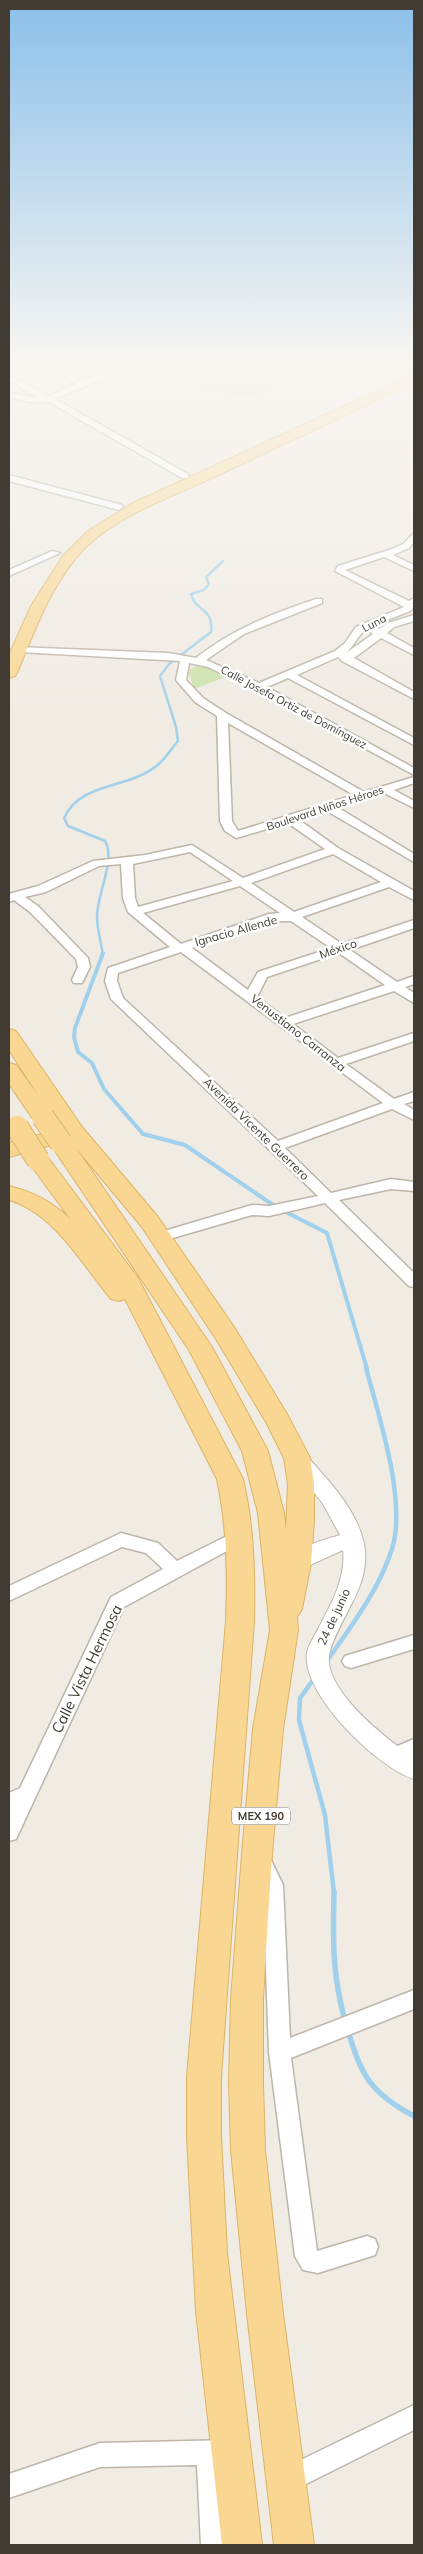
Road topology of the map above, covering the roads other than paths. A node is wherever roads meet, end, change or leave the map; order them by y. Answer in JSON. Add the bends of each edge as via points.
{"nodes":[{"id":1,"x":32,"y":484,"type":"edge"},
{"id":2,"x":166,"y":484,"type":"edge"},
{"id":3,"x":187,"y":484,"type":"edge"},
{"id":4,"x":119,"y":507,"type":"junction"},
{"id":5,"x":414,"y":536,"type":"edge"},
{"id":6,"x":410,"y":547,"type":"edge"},
{"id":7,"x":55,"y":554,"type":"junction"},
{"id":8,"x":384,"y":554,"type":"junction"},
{"id":9,"x":414,"y":568,"type":"edge"},
{"id":10,"x":9,"y":573,"type":"edge"},
{"id":11,"x":39,"y":576,"type":"dead end"},
{"id":12,"x":27,"y":598,"type":"dead end"},
{"id":13,"x":319,"y":601,"type":"dead end"},
{"id":14,"x":412,"y":603,"type":"edge"},
{"id":15,"x":20,"y":613,"type":"dead end"},
{"id":16,"x":414,"y":618,"type":"edge"},
{"id":17,"x":367,"y":625,"type":"junction"},
{"id":18,"x":379,"y":633,"type":"junction"},
{"id":19,"x":20,"y":649,"type":"junction"},
{"id":20,"x":414,"y":652,"type":"edge"},
{"id":21,"x":342,"y":656,"type":"junction"},
{"id":22,"x":183,"y":658,"type":"junction"},
{"id":23,"x":199,"y":661,"type":"junction"},
{"id":24,"x":9,"y":673,"type":"edge"},
{"id":25,"x":290,"y":675,"type":"junction"},
{"id":26,"x":259,"y":687,"type":"junction"},
{"id":27,"x":414,"y":696,"type":"edge"},
{"id":28,"x":345,"y":704,"type":"junction"},
{"id":29,"x":222,"y":715,"type":"junction"},
{"id":30,"x":317,"y":718,"type":"junction"},
{"id":31,"x":414,"y":742,"type":"edge"},
{"id":32,"x":414,"y":772,"type":"edge"},
{"id":33,"x":414,"y":780,"type":"edge"},
{"id":34,"x":386,"y":789,"type":"junction"},
{"id":35,"x":362,"y":795,"type":"junction"},
{"id":36,"x":414,"y":805,"type":"edge"},
{"id":37,"x":327,"y":806,"type":"junction"},
{"id":38,"x":290,"y":819,"type":"junction"},
{"id":39,"x":334,"y":850,"type":"junction"},
{"id":40,"x":414,"y":859,"type":"edge"},
{"id":41,"x":127,"y":862,"type":"junction"},
{"id":42,"x":242,"y":882,"type":"junction"},
{"id":43,"x":389,"y":883,"type":"junction"},
{"id":44,"x":414,"y":895,"type":"edge"},
{"id":45,"x":13,"y":897,"type":"edge"},
{"id":46,"x":134,"y":912,"type":"junction"},
{"id":47,"x":290,"y":917,"type":"junction"},
{"id":48,"x":414,"y":924,"type":"edge"},
{"id":49,"x":180,"y":947,"type":"junction"},
{"id":50,"x":338,"y":949,"type":"junction"},
{"id":51,"x":112,"y":970,"type":"joint"},
{"id":52,"x":78,"y":980,"type":"dead end"},
{"id":53,"x":414,"y":980,"type":"edge"},
{"id":54,"x":394,"y":986,"type":"junction"},
{"id":55,"x":251,"y":997,"type":"junction"},
{"id":56,"x":414,"y":999,"type":"edge"},
{"id":57,"x":284,"y":1022,"type":"junction"},
{"id":58,"x":9,"y":1035,"type":"edge"},
{"id":59,"x":414,"y":1037,"type":"edge"},
{"id":60,"x":336,"y":1063,"type":"junction"},
{"id":61,"x":9,"y":1069,"type":"edge"},
{"id":62,"x":414,"y":1096,"type":"edge"},
{"id":63,"x":393,"y":1104,"type":"junction"},
{"id":64,"x":414,"y":1116,"type":"edge"},
{"id":65,"x":11,"y":1126,"type":"edge"},
{"id":66,"x":60,"y":1140,"type":"junction"},
{"id":67,"x":276,"y":1147,"type":"junction"},
{"id":68,"x":9,"y":1150,"type":"edge"},
{"id":69,"x":414,"y":1186,"type":"edge"},
{"id":70,"x":9,"y":1192,"type":"edge"},
{"id":71,"x":327,"y":1198,"type":"junction"},
{"id":72,"x":159,"y":1237,"type":"junction"},
{"id":73,"x":414,"y":1282,"type":"edge"},
{"id":74,"x":154,"y":1332,"type":"junction"},
{"id":75,"x":297,"y":1458,"type":"junction"},
{"id":76,"x":240,"y":1535,"type":"junction"},
{"id":77,"x":353,"y":1539,"type":"junction"},
{"id":78,"x":297,"y":1563,"type":"junction"},
{"id":79,"x":175,"y":1570,"type":"junction"},
{"id":80,"x":9,"y":1594,"type":"edge"},
{"id":81,"x":284,"y":1630,"type":"junction"},
{"id":82,"x":414,"y":1642,"type":"edge"},
{"id":83,"x":351,"y":1661,"type":"dead end"},
{"id":84,"x":414,"y":1748,"type":"edge"},
{"id":85,"x":393,"y":1757,"type":"junction"},
{"id":86,"x":414,"y":1769,"type":"edge"},
{"id":87,"x":27,"y":1794,"type":"junction"},
{"id":88,"x":9,"y":1802,"type":"edge"},
{"id":89,"x":9,"y":1833,"type":"edge"},
{"id":90,"x":258,"y":1854,"type":"junction"},
{"id":91,"x":414,"y":1999,"type":"edge"},
{"id":92,"x":280,"y":2052,"type":"junction"},
{"id":93,"x":367,"y":2248,"type":"dead end"},
{"id":94,"x":414,"y":2417,"type":"edge"},
{"id":95,"x":220,"y":2453,"type":"junction"},
{"id":96,"x":286,"y":2481,"type":"junction"},
{"id":97,"x":9,"y":2486,"type":"edge"},
{"id":98,"x":213,"y":2545,"type":"edge"},
{"id":99,"x":242,"y":2545,"type":"edge"},
{"id":100,"x":294,"y":2545,"type":"edge"}],
"edges":[{"from":1,"to":4,"type":"street"},
{"from":2,"to":4,"type":"main road"},
{"from":3,"to":19,"type":"main road","via":[[101,529],[81,544],[45,595]]},
{"from":4,"to":7,"type":"main road","via":[[93,521]]},
{"from":5,"to":6,"type":"street"},
{"from":6,"to":8,"type":"street"},
{"from":7,"to":10,"type":"street"},
{"from":7,"to":11,"type":"main road"},
{"from":8,"to":9,"type":"street"},
{"from":8,"to":14,"type":"street","via":[[340,571]]},
{"from":12,"to":15,"type":"main road"},
{"from":13,"to":23,"type":"street","via":[[244,628]]},
{"from":14,"to":17,"type":"street","name":"Luna","via":[[407,609]]},
{"from":16,"to":18,"type":"street","via":[[391,625]]},
{"from":17,"to":18,"type":"street"},
{"from":17,"to":21,"type":"street","name":"Luna","via":[[359,629]]},
{"from":18,"to":20,"type":"street"},
{"from":18,"to":21,"type":"street"},
{"from":19,"to":22,"type":"street","name":"Calle Josefa Ortiz de Domínguez"},
{"from":19,"to":24,"type":"main road"},
{"from":21,"to":25,"type":"street"},
{"from":21,"to":27,"type":"street"},
{"from":22,"to":23,"type":"street","name":"Calle Josefa Ortiz de Domínguez"},
{"from":22,"to":29,"type":"street","via":[[181,680],[199,700]]},
{"from":23,"to":26,"type":"street","name":"Calle Josefa Ortiz de Domínguez"},
{"from":25,"to":26,"type":"street"},
{"from":25,"to":28,"type":"street"},
{"from":26,"to":30,"type":"street","name":"Calle Josefa Ortiz de Domínguez"},
{"from":28,"to":30,"type":"street"},
{"from":28,"to":31,"type":"street"},
{"from":29,"to":35,"type":"street"},
{"from":29,"to":38,"type":"street","name":"Boulevard Niños Héroes","via":[[226,821],[229,829],[236,835]]},
{"from":30,"to":32,"type":"street","name":"Calle Josefa Ortiz de Domínguez"},
{"from":33,"to":34,"type":"street","name":"Boulevard Niños Héroes"},
{"from":34,"to":35,"type":"street","name":"Boulevard Niños Héroes"},
{"from":34,"to":36,"type":"street"},
{"from":35,"to":37,"type":"street","name":"Boulevard Niños Héroes"},
{"from":37,"to":38,"type":"street","name":"Boulevard Niños Héroes"},
{"from":37,"to":40,"type":"street"},
{"from":38,"to":39,"type":"street"},
{"from":39,"to":42,"type":"street"},
{"from":39,"to":43,"type":"street"},
{"from":41,"to":42,"type":"street","via":[[192,848]]},
{"from":41,"to":45,"type":"street","via":[[97,863],[42,889]]},
{"from":41,"to":46,"type":"street","via":[[129,898]]},
{"from":42,"to":46,"type":"street"},
{"from":42,"to":47,"type":"street"},
{"from":43,"to":44,"type":"street"},
{"from":43,"to":47,"type":"street","name":"Ignacio Allende"},
{"from":45,"to":52,"type":"street","via":[[34,909],[82,958],[84,967]]},
{"from":46,"to":49,"type":"street","name":"Venustiano Carranza"},
{"from":47,"to":49,"type":"street","name":"Ignacio Allende","via":[[273,918]]},
{"from":47,"to":50,"type":"street"},
{"from":48,"to":50,"type":"street","name":"México"},
{"from":49,"to":51,"type":"street","name":"Ignacio Allende"},
{"from":49,"to":55,"type":"street","name":"Venustiano Carranza"},
{"from":50,"to":54,"type":"street"},
{"from":50,"to":55,"type":"street","name":"México","via":[[262,975]]},
{"from":51,"to":67,"type":"street","name":"Avenida Vicente Guerrero","via":[[111,981],[117,999]]},
{"from":53,"to":54,"type":"street"},
{"from":54,"to":56,"type":"street"},
{"from":54,"to":57,"type":"street"},
{"from":55,"to":57,"type":"street","name":"Venustiano Carranza"},
{"from":57,"to":60,"type":"street","name":"Venustiano Carranza"},
{"from":58,"to":66,"type":"main road"},
{"from":59,"to":60,"type":"street"},
{"from":60,"to":63,"type":"street","name":"Venustiano Carranza"},
{"from":61,"to":66,"type":"main road","number":"MEX 190","bridge":true},
{"from":62,"to":63,"type":"street"},
{"from":63,"to":64,"type":"street","name":"Venustiano Carranza"},
{"from":63,"to":67,"type":"street"},
{"from":65,"to":66,"type":"main road","number":"MEX 190","bridge":true},
{"from":65,"to":66,"type":"main road","number":"MEX 190"},
{"from":66,"to":68,"type":"main road"},
{"from":66,"to":72,"type":"main road","via":[[150,1222]]},
{"from":66,"to":74,"type":"main road","number":"MEX 190"},
{"from":66,"to":81,"type":"main road","number":"MEX 190","via":[[200,1347],[256,1450],[271,1513]]},
{"from":67,"to":71,"type":"street","name":"Avenida Vicente Guerrero"},
{"from":69,"to":71,"type":"street","via":[[391,1184]]},
{"from":70,"to":74,"type":"main road","via":[[48,1210]]},
{"from":71,"to":72,"type":"street","via":[[269,1212],[252,1210]]},
{"from":71,"to":73,"type":"street","name":"Avenida Vicente Guerrero"},
{"from":72,"to":75,"type":"main road","via":[[225,1333],[278,1420]]},
{"from":74,"to":76,"type":"main road","number":"MEX 190","via":[[230,1479]]},
{"from":75,"to":77,"type":"street","name":"24 de junio","via":[[325,1490]]},
{"from":75,"to":78,"type":"main road","via":[[301,1520]]},
{"from":76,"to":79,"type":"street","name":"Calle Vista Hermosa"},
{"from":76,"to":95,"type":"main road","number":"MEX 190","via":[[240,1621],[204,2076],[203,2136]]},
{"from":77,"to":78,"type":"street","via":[[326,1547]]},
{"from":77,"to":85,"type":"street","name":"24 de junio","via":[[355,1555],[351,1581],[318,1653],[321,1676],[349,1716]]},
{"from":78,"to":81,"type":"main road"},
{"from":79,"to":80,"type":"street","via":[[152,1548],[121,1540]]},
{"from":79,"to":87,"type":"street","name":"Calle Vista Hermosa","via":[[117,1602]]},
{"from":81,"to":90,"type":"main road","number":"MEX 190","via":[[268,1729]]},
{"from":82,"to":83,"type":"street"},
{"from":84,"to":85,"type":"street"},
{"from":85,"to":86,"type":"street","name":"24 de junio"},
{"from":87,"to":88,"type":"street"},
{"from":87,"to":89,"type":"street","name":"Calle Vista Hermosa"},
{"from":90,"to":92,"type":"street","via":[[273,1885]]},
{"from":90,"to":96,"type":"main road","number":"MEX 190","via":[[247,1999],[248,2150]]},
{"from":91,"to":92,"type":"street"},
{"from":92,"to":93,"type":"street","via":[[306,2256],[311,2262],[318,2262]]},
{"from":94,"to":96,"type":"street"},
{"from":95,"to":97,"type":"street","via":[[100,2455]]},
{"from":95,"to":98,"type":"street"},
{"from":95,"to":99,"type":"main road","number":"MEX 190"},
{"from":96,"to":100,"type":"main road","number":"MEX 190"}]}
